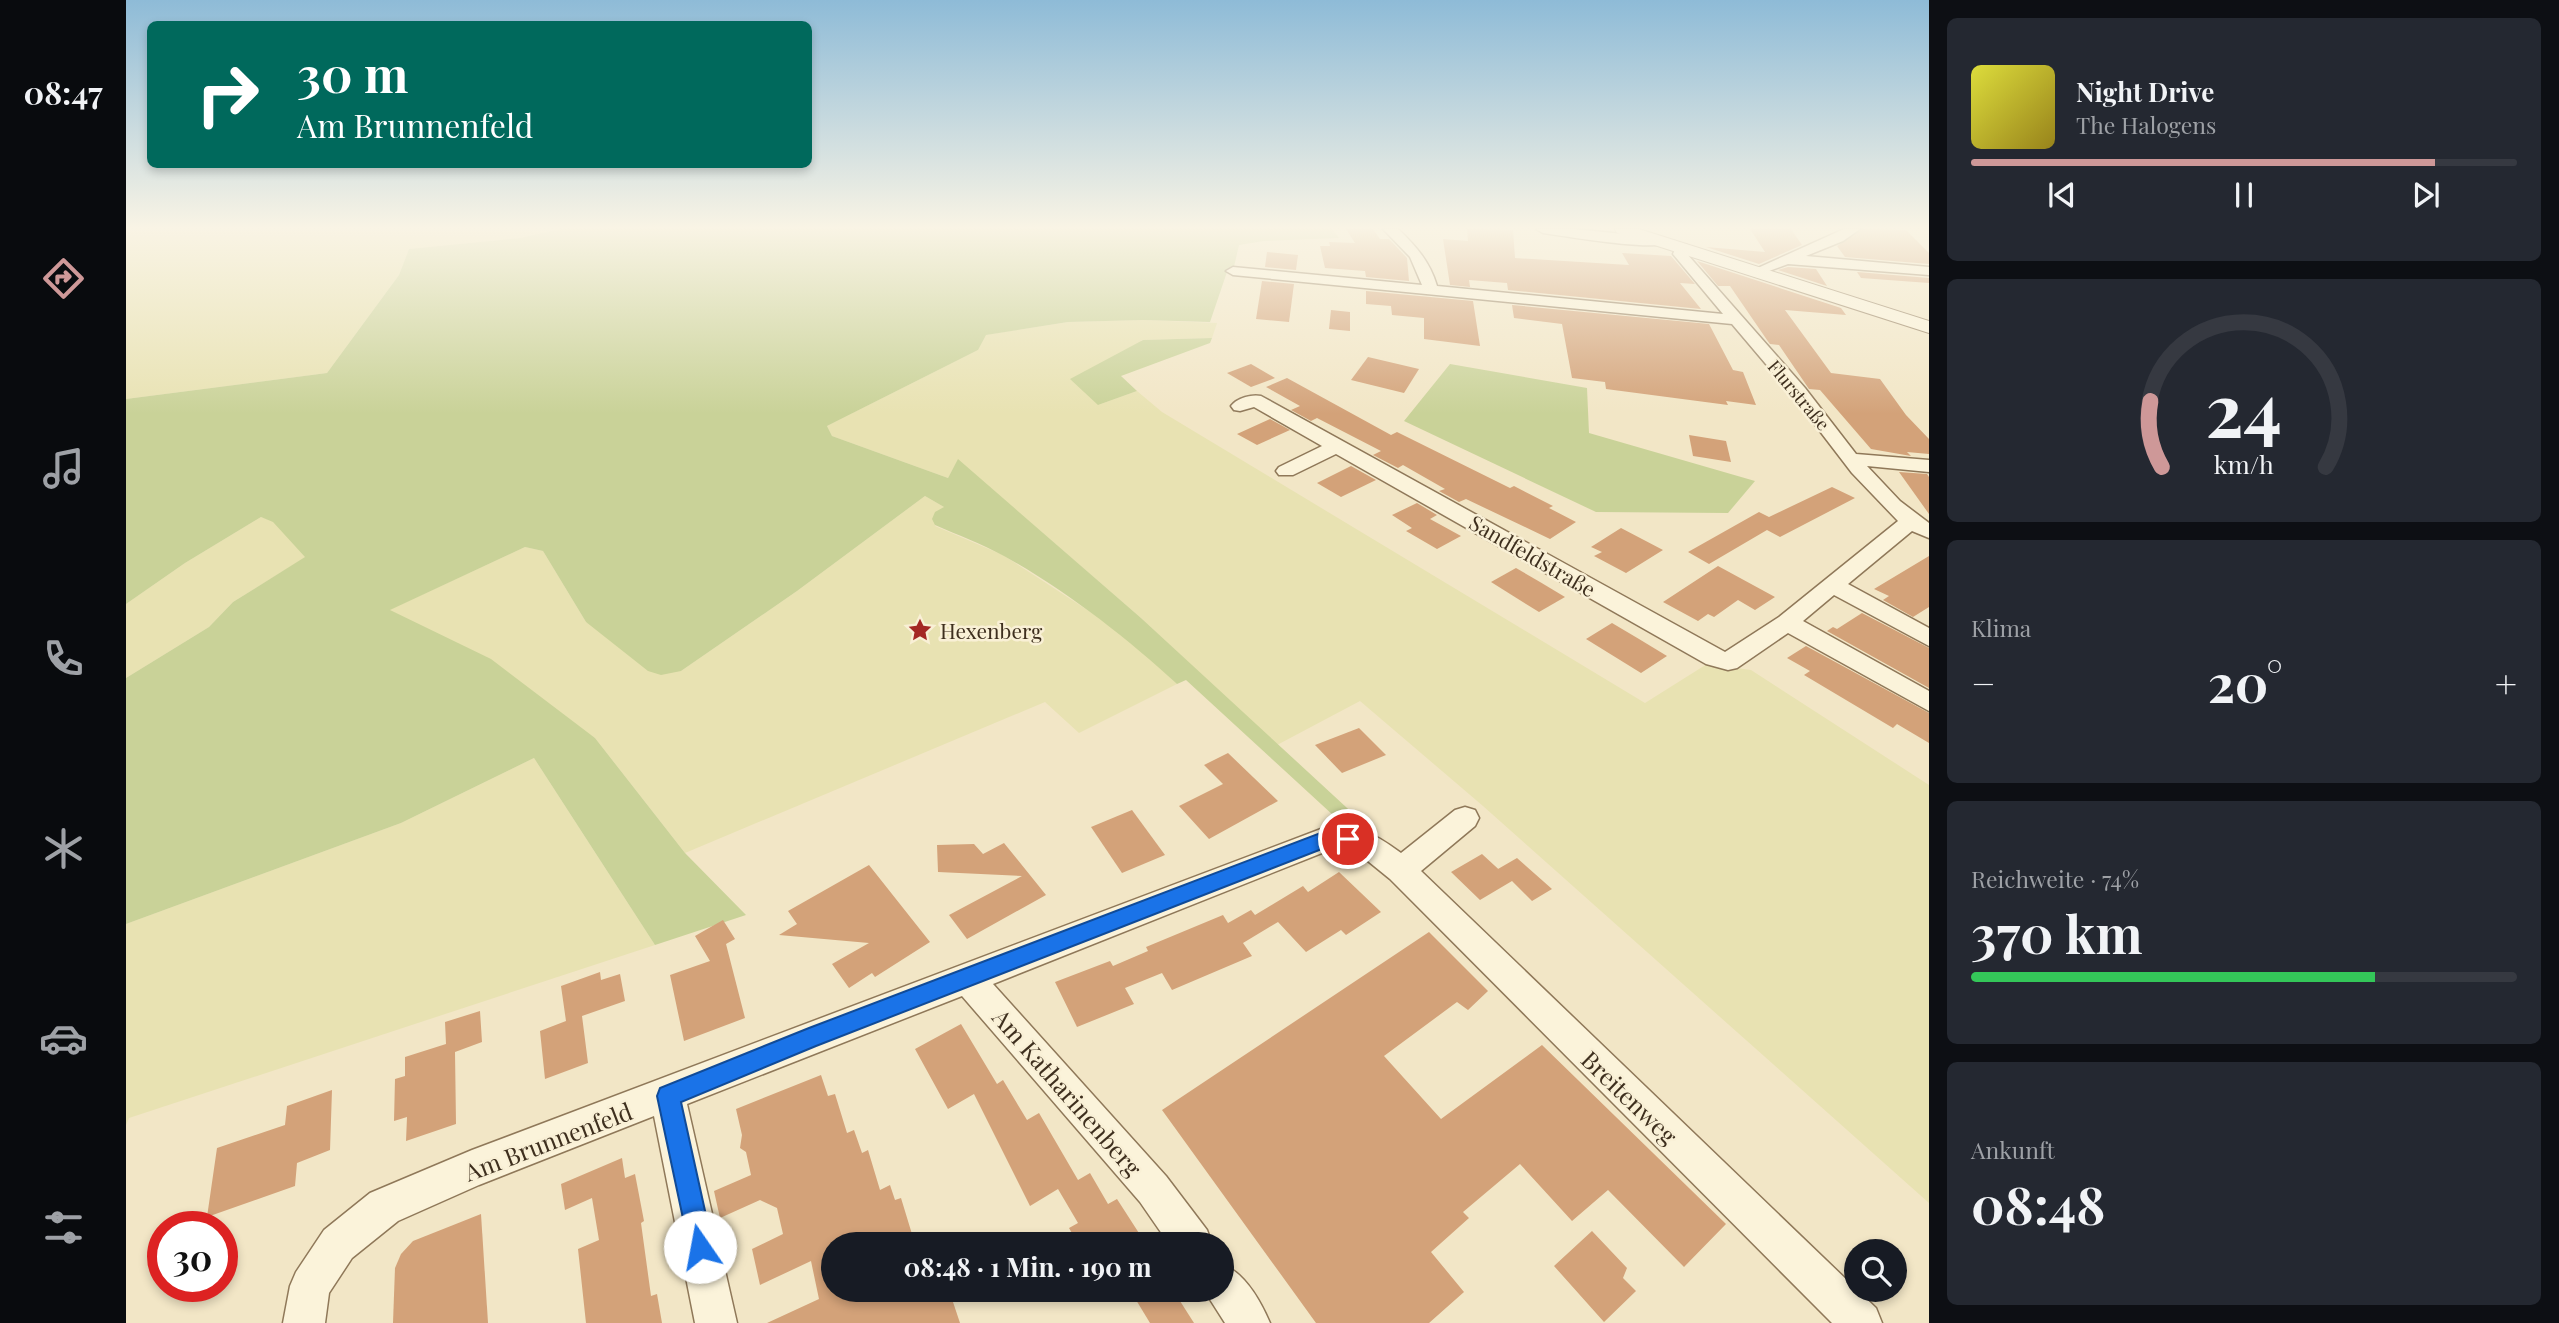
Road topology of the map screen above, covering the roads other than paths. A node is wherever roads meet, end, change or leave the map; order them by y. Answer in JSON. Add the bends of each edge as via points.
{"nodes":[{"id":1,"x":1456,"y":291,"type":"edge"},
{"id":2,"x":1711,"y":291,"type":"edge"},
{"id":3,"x":1818,"y":291,"type":"edge"},
{"id":4,"x":1735,"y":320,"type":"junction"},
{"id":5,"x":1929,"y":327,"type":"edge"},
{"id":6,"x":1240,"y":406,"type":"dead end"},
{"id":7,"x":1339,"y":445,"type":"junction"},
{"id":8,"x":1851,"y":459,"type":"junction"},
{"id":9,"x":1929,"y":466,"type":"edge"},
{"id":10,"x":1286,"y":471,"type":"dead end"},
{"id":11,"x":1919,"y":527,"type":"edge"},
{"id":12,"x":1833,"y":586,"type":"junction"},
{"id":13,"x":1787,"y":622,"type":"junction"},
{"id":14,"x":1929,"y":638,"type":"edge"},
{"id":15,"x":1929,"y":702,"type":"edge"},
{"id":16,"x":1465,"y":818,"type":"dead end"},
{"id":17,"x":1401,"y":870,"type":"junction"},
{"id":18,"x":968,"y":979,"type":"junction"},
{"id":19,"x":668,"y":1096,"type":"junction"},
{"id":20,"x":1184,"y":1232,"type":"edge"},
{"id":21,"x":1234,"y":1301,"type":"edge"},
{"id":22,"x":304,"y":1323,"type":"edge"},
{"id":23,"x":716,"y":1323,"type":"edge"},
{"id":24,"x":1249,"y":1323,"type":"edge"},
{"id":25,"x":1861,"y":1323,"type":"edge"}],
"edges":[{"from":1,"to":4,"type":"street"},
{"from":2,"to":4,"type":"street","name":"Flurstraße"},
{"from":3,"to":5,"type":"street"},
{"from":4,"to":8,"type":"street","name":"Flurstraße"},
{"from":6,"to":7,"type":"street","name":"Sandfeldstraße","via":[[1255,400]]},
{"from":7,"to":10,"type":"street"},
{"from":7,"to":13,"type":"street","name":"Sandfeldstraße","via":[[1715,659],[1728,662]]},
{"from":8,"to":9,"type":"street"},
{"from":8,"to":11,"type":"street","name":"Flurstraße"},
{"from":11,"to":12,"type":"street"},
{"from":12,"to":13,"type":"street"},
{"from":12,"to":14,"type":"street"},
{"from":13,"to":15,"type":"street"},
{"from":16,"to":17,"type":"street"},
{"from":17,"to":18,"type":"street","name":"Breitenweg","via":[[1365,842],[1331,837]]},
{"from":17,"to":25,"type":"street","name":"Breitenweg"},
{"from":18,"to":19,"type":"street","name":"Am Brunnenfeld"},
{"from":18,"to":20,"type":"street","name":"Am Katharinenberg","via":[[1153,1189]]},
{"from":19,"to":22,"type":"street","name":"Am Brunnenfeld","via":[[384,1207],[338,1244],[310,1286]]},
{"from":19,"to":23,"type":"street"},
{"from":21,"to":24,"type":"street"}]}
